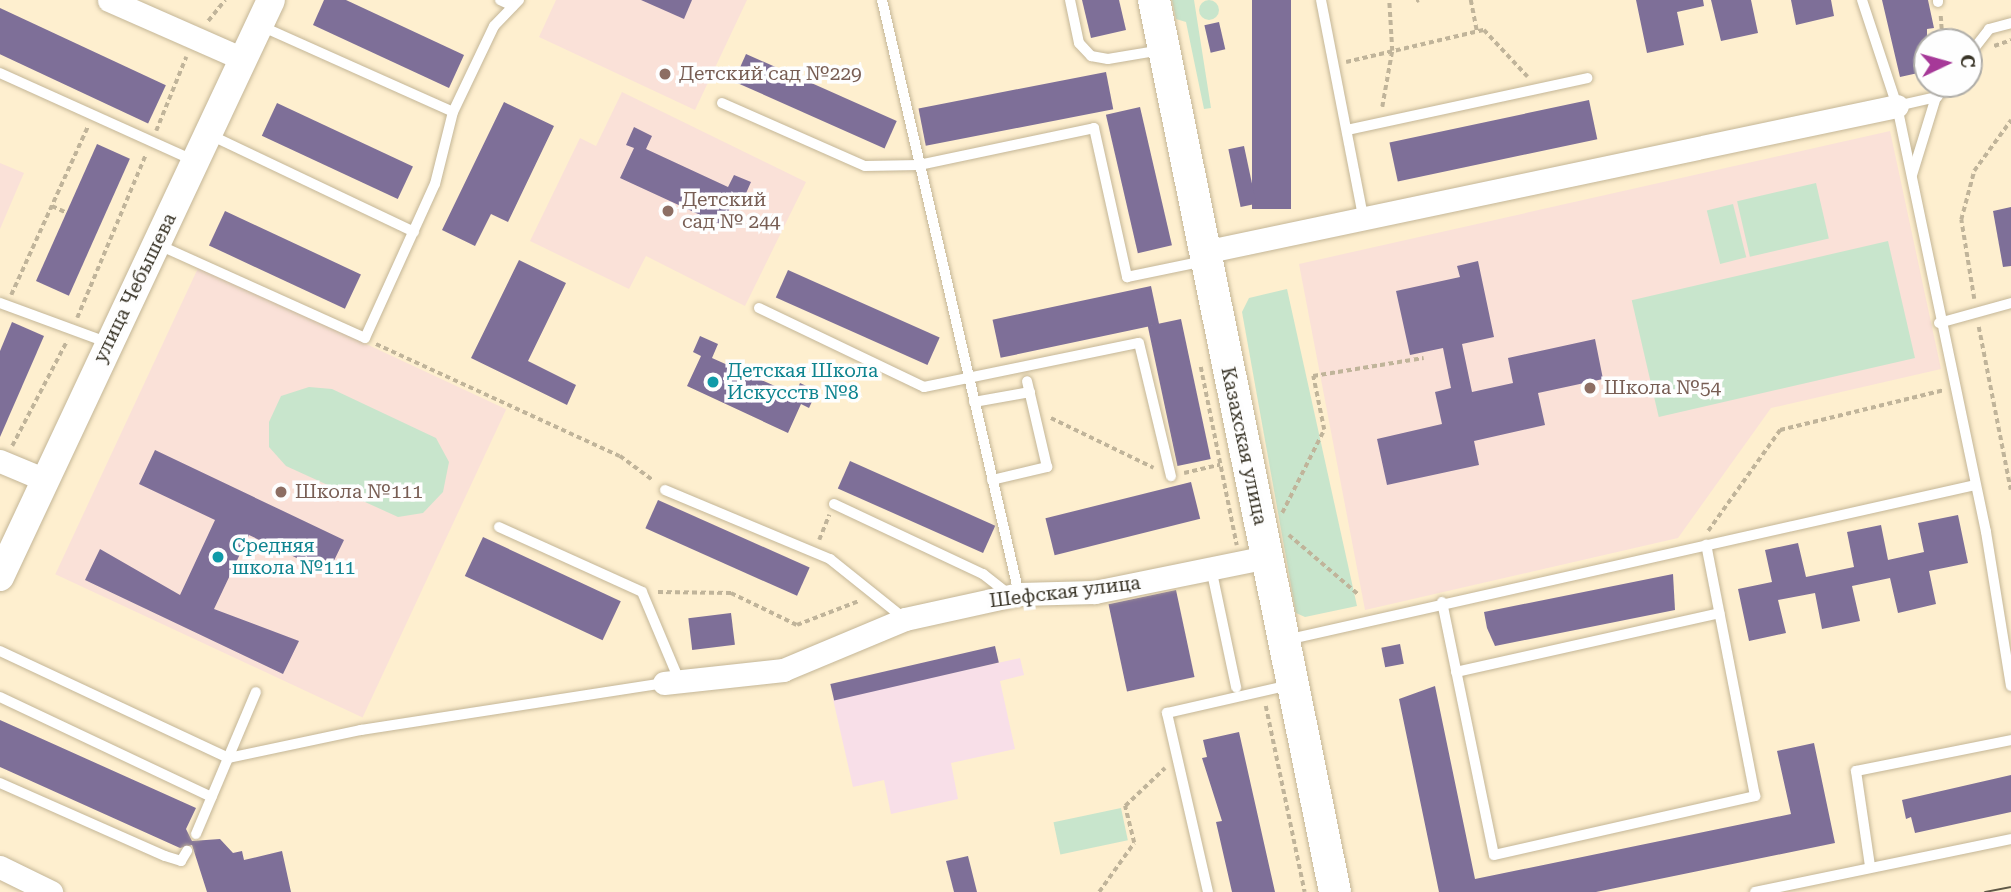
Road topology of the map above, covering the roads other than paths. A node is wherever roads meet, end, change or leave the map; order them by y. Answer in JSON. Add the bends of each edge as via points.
{"nodes":[{"id":1,"x":109,"y":0,"type":"edge"},
{"id":2,"x":500,"y":0,"type":"edge"},
{"id":3,"x":882,"y":0,"type":"edge"},
{"id":4,"x":1070,"y":0,"type":"edge"},
{"id":5,"x":1154,"y":0,"type":"edge"},
{"id":6,"x":1321,"y":0,"type":"edge"},
{"id":7,"x":1861,"y":0,"type":"edge"},
{"id":8,"x":516,"y":3,"type":"edge"},
{"id":9,"x":265,"y":12,"type":"edge"},
{"id":10,"x":2011,"y":23,"type":"edge"},
{"id":11,"x":1983,"y":37,"type":"edge"},
{"id":12,"x":1164,"y":50,"type":"junction"},
{"id":13,"x":243,"y":59,"type":"junction"},
{"id":14,"x":0,"y":74,"type":"edge"},
{"id":15,"x":1587,"y":78,"type":"dead end"},
{"id":16,"x":1933,"y":98,"type":"edge"},
{"id":17,"x":1937,"y":98,"type":"edge"},
{"id":18,"x":722,"y":103,"type":"dead end"},
{"id":19,"x":1897,"y":106,"type":"junction"},
{"id":20,"x":453,"y":112,"type":"junction"},
{"id":21,"x":1347,"y":130,"type":"junction"},
{"id":22,"x":208,"y":134,"type":"junction"},
{"id":23,"x":195,"y":161,"type":"junction"},
{"id":24,"x":919,"y":165,"type":"junction"},
{"id":25,"x":1911,"y":178,"type":"junction"},
{"id":26,"x":1363,"y":217,"type":"junction"},
{"id":27,"x":414,"y":232,"type":"junction"},
{"id":28,"x":156,"y":244,"type":"junction"},
{"id":29,"x":1205,"y":256,"type":"junction"},
{"id":30,"x":2011,"y":303,"type":"edge"},
{"id":31,"x":4,"y":304,"type":"edge"},
{"id":32,"x":758,"y":308,"type":"dead end"},
{"id":33,"x":1939,"y":323,"type":"junction"},
{"id":34,"x":109,"y":343,"type":"junction"},
{"id":35,"x":969,"y":381,"type":"junction"},
{"id":36,"x":974,"y":402,"type":"junction"},
{"id":37,"x":2,"y":462,"type":"edge"},
{"id":38,"x":1171,"y":476,"type":"road end"},
{"id":39,"x":43,"y":479,"type":"junction"},
{"id":40,"x":992,"y":480,"type":"junction"},
{"id":41,"x":1975,"y":485,"type":"junction"},
{"id":42,"x":665,"y":490,"type":"road end"},
{"id":43,"x":834,"y":504,"type":"road end"},
{"id":44,"x":499,"y":527,"type":"dead end"},
{"id":45,"x":1701,"y":546,"type":"junction"},
{"id":46,"x":1267,"y":557,"type":"junction"},
{"id":47,"x":1211,"y":568,"type":"junction"},
{"id":48,"x":0,"y":577,"type":"edge"},
{"id":49,"x":1015,"y":595,"type":"junction"},
{"id":50,"x":1442,"y":602,"type":"junction"},
{"id":51,"x":1719,"y":613,"type":"junction"},
{"id":52,"x":905,"y":619,"type":"junction"},
{"id":53,"x":1284,"y":641,"type":"junction"},
{"id":54,"x":0,"y":651,"type":"edge"},
{"id":55,"x":1456,"y":672,"type":"junction"},
{"id":56,"x":672,"y":682,"type":"junction"},
{"id":57,"x":1293,"y":684,"type":"junction"},
{"id":58,"x":2011,"y":686,"type":"edge"},
{"id":59,"x":1237,"y":687,"type":"dead end"},
{"id":60,"x":256,"y":692,"type":"dead end"},
{"id":61,"x":0,"y":697,"type":"edge"},
{"id":62,"x":2011,"y":740,"type":"edge"},
{"id":63,"x":228,"y":758,"type":"junction"},
{"id":64,"x":0,"y":783,"type":"edge"},
{"id":65,"x":212,"y":797,"type":"junction"},
{"id":66,"x":196,"y":834,"type":"dead end"},
{"id":67,"x":2011,"y":839,"type":"edge"},
{"id":68,"x":187,"y":851,"type":"dead end"},
{"id":69,"x":1870,"y":866,"type":"junction"},
{"id":70,"x":0,"y":867,"type":"edge"},
{"id":71,"x":51,"y":892,"type":"edge"},
{"id":72,"x":1208,"y":892,"type":"edge"},
{"id":73,"x":1335,"y":892,"type":"edge"},
{"id":74,"x":1755,"y":892,"type":"edge"}],
"edges":[{"from":1,"to":13,"type":"street"},
{"from":2,"to":8,"type":"lane"},
{"from":3,"to":24,"type":"lane"},
{"from":4,"to":12,"type":"lane","via":[[1079,43],[1091,56]]},
{"from":5,"to":12,"type":"main road","name":"Казахская улица"},
{"from":6,"to":21,"type":"lane"},
{"from":7,"to":19,"type":"lane"},
{"from":8,"to":20,"type":"lane","via":[[494,26]]},
{"from":9,"to":13,"type":"street","name":"улица Чебышева"},
{"from":9,"to":20,"type":"lane"},
{"from":10,"to":11,"type":"lane","via":[[1989,29]]},
{"from":12,"to":29,"type":"main road","name":"Казахская улица"},
{"from":13,"to":22,"type":"street","name":"улица Чебышева"},
{"from":14,"to":23,"type":"lane"},
{"from":15,"to":21,"type":"lane"},
{"from":16,"to":19,"type":"lane"},
{"from":17,"to":25,"type":"lane"},
{"from":18,"to":24,"type":"lane","via":[[865,166]]},
{"from":19,"to":25,"type":"lane"},
{"from":19,"to":26,"type":"street"},
{"from":20,"to":27,"type":"lane","via":[[435,184]]},
{"from":21,"to":26,"type":"lane"},
{"from":22,"to":23,"type":"street","name":"улица Чебышева"},
{"from":22,"to":27,"type":"lane"},
{"from":23,"to":28,"type":"street","name":"улица Чебышева"},
{"from":24,"to":29,"type":"lane","via":[[1094,128],[1127,277]]},
{"from":24,"to":35,"type":"lane"},
{"from":25,"to":33,"type":"lane"},
{"from":26,"to":29,"type":"street"},
{"from":27,"to":28,"type":"lane","via":[[365,338]]},
{"from":28,"to":34,"type":"street","name":"улица Чебышева"},
{"from":29,"to":46,"type":"main road","name":"Казахская улица"},
{"from":30,"to":33,"type":"lane"},
{"from":31,"to":34,"type":"lane","via":[[71,333]]},
{"from":32,"to":35,"type":"lane","via":[[924,387]]},
{"from":33,"to":41,"type":"lane"},
{"from":34,"to":39,"type":"street","name":"улица Чебышева"},
{"from":35,"to":36,"type":"lane"},
{"from":35,"to":38,"type":"lane","via":[[1139,343]]},
{"from":36,"to":40,"type":"lane"},
{"from":36,"to":40,"type":"lane","via":[[1029,387],[1047,467]]},
{"from":37,"to":39,"type":"street"},
{"from":39,"to":48,"type":"street","name":"улица Чебышева"},
{"from":40,"to":49,"type":"lane"},
{"from":41,"to":45,"type":"lane"},
{"from":41,"to":58,"type":"lane"},
{"from":42,"to":52,"type":"lane","via":[[814,552]]},
{"from":43,"to":49,"type":"lane","via":[[983,574]]},
{"from":44,"to":56,"type":"lane","via":[[642,592]]},
{"from":45,"to":50,"type":"lane"},
{"from":45,"to":51,"type":"lane"},
{"from":46,"to":47,"type":"street","name":"Шефская улица"},
{"from":46,"to":53,"type":"main road","name":"Казахская улица"},
{"from":47,"to":49,"type":"street","name":"Шефская улица","via":[[1095,592]]},
{"from":47,"to":59,"type":"lane"},
{"from":49,"to":52,"type":"street","name":"Шефская улица"},
{"from":50,"to":53,"type":"lane"},
{"from":50,"to":55,"type":"lane"},
{"from":51,"to":55,"type":"lane"},
{"from":51,"to":55,"type":"lane","via":[[1755,796],[1612,829],[1494,855]]},
{"from":52,"to":56,"type":"street","name":"Шефская улица","via":[[783,670]]},
{"from":53,"to":57,"type":"main road","name":"Казахская улица"},
{"from":54,"to":63,"type":"lane"},
{"from":56,"to":63,"type":"lane","via":[[361,730]]},
{"from":57,"to":72,"type":"lane","via":[[1167,713]]},
{"from":57,"to":73,"type":"main road","name":"Казахская улица"},
{"from":60,"to":63,"type":"lane"},
{"from":61,"to":65,"type":"lane"},
{"from":62,"to":69,"type":"lane","via":[[1856,771]]},
{"from":63,"to":65,"type":"lane"},
{"from":64,"to":68,"type":"lane","via":[[164,856],[181,861]]},
{"from":65,"to":66,"type":"lane"},
{"from":67,"to":69,"type":"lane"},
{"from":69,"to":74,"type":"lane"},
{"from":70,"to":71,"type":"street"}]}
